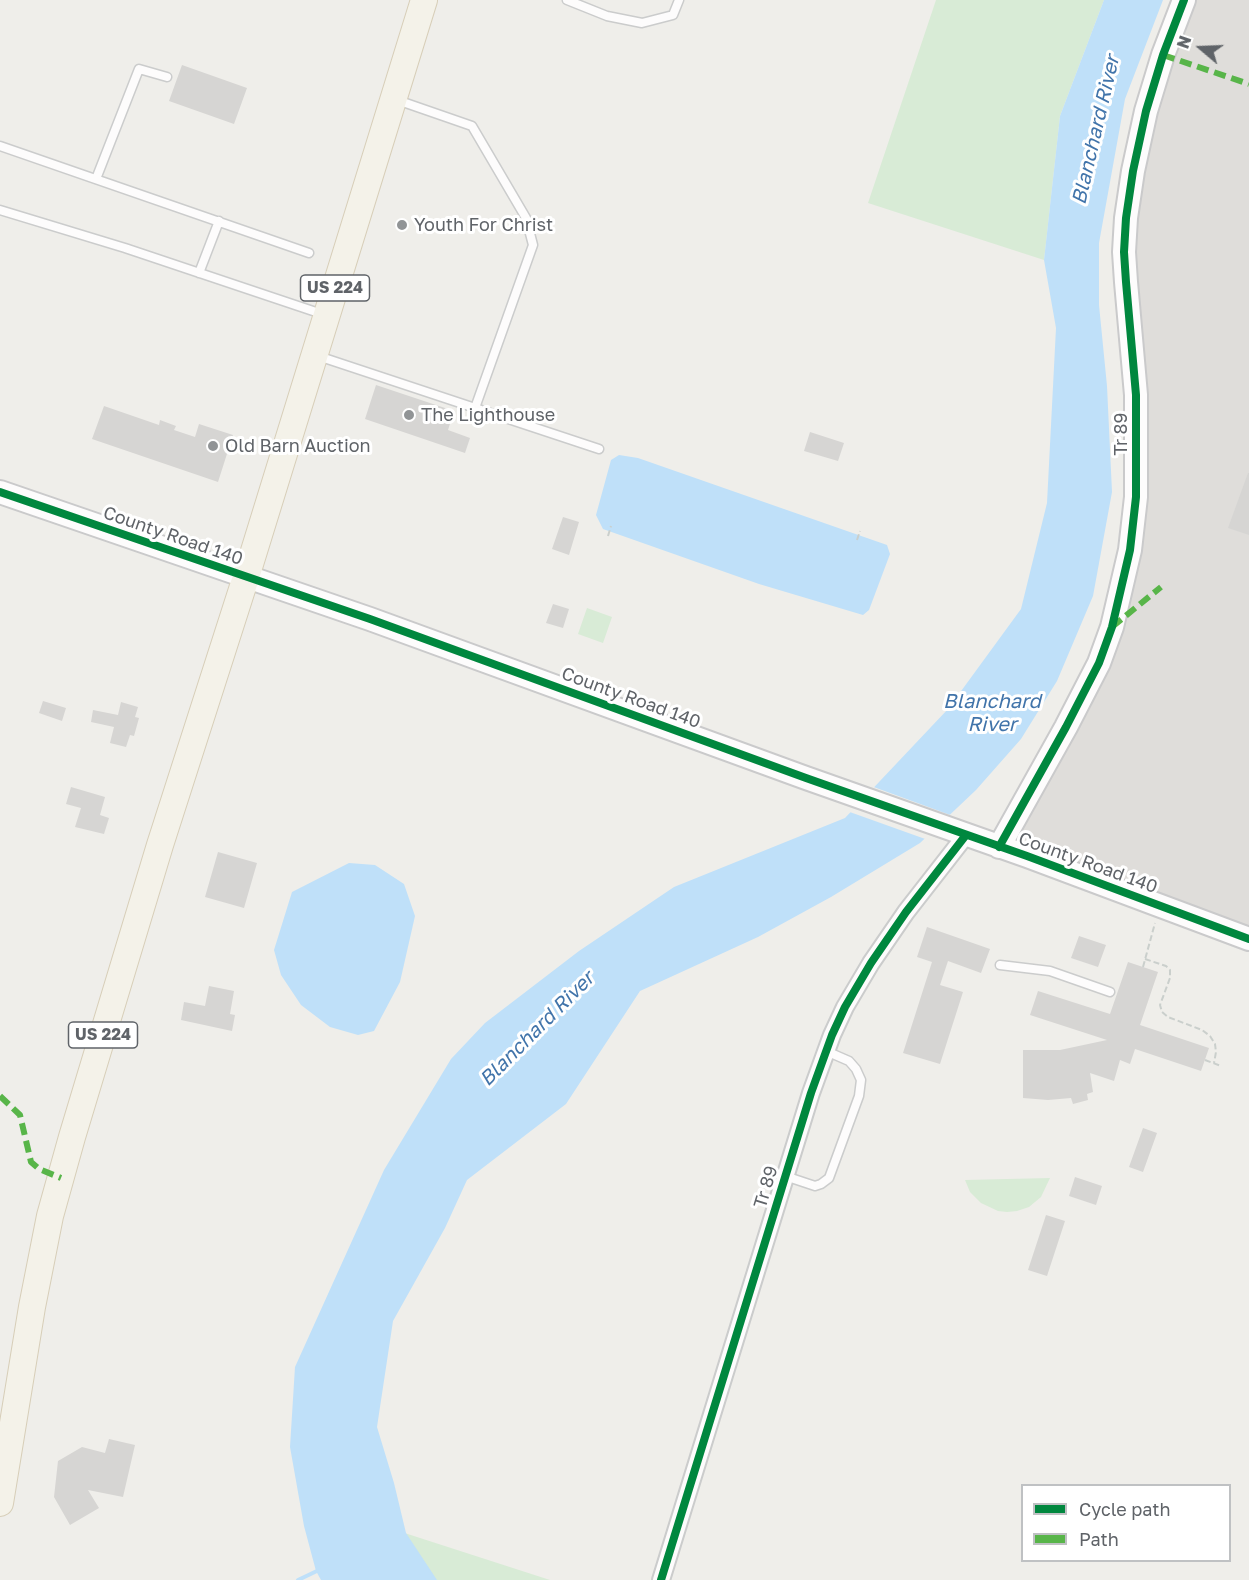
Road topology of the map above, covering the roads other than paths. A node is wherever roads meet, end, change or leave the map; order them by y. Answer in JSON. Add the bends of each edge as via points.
{"nodes":[{"id":1,"x":424,"y":0,"type":"edge"},
{"id":2,"x":567,"y":0,"type":"edge"},
{"id":3,"x":679,"y":0,"type":"edge"},
{"id":4,"x":1184,"y":0,"type":"edge"},
{"id":5,"x":167,"y":77,"type":"dead end"},
{"id":6,"x":394,"y":98,"type":"junction"},
{"id":7,"x":0,"y":146,"type":"edge"},
{"id":8,"x":96,"y":179,"type":"junction"},
{"id":9,"x":0,"y":210,"type":"edge"},
{"id":10,"x":219,"y":221,"type":"junction"},
{"id":11,"x":309,"y":253,"type":"dead end"},
{"id":12,"x":199,"y":273,"type":"junction"},
{"id":13,"x":327,"y":315,"type":"junction"},
{"id":14,"x":314,"y":355,"type":"junction"},
{"id":15,"x":476,"y":408,"type":"junction"},
{"id":16,"x":599,"y":449,"type":"dead end"},
{"id":17,"x":0,"y":492,"type":"edge"},
{"id":18,"x":246,"y":577,"type":"junction"},
{"id":19,"x":959,"y":833,"type":"junction"},
{"id":20,"x":999,"y":847,"type":"junction"},
{"id":21,"x":1249,"y":939,"type":"edge"},
{"id":22,"x":1000,"y":965,"type":"dead end"},
{"id":23,"x":1110,"y":992,"type":"dead end"},
{"id":24,"x":826,"y":1051,"type":"junction"},
{"id":25,"x":785,"y":1176,"type":"junction"},
{"id":26,"x":0,"y":1503,"type":"edge"},
{"id":27,"x":662,"y":1580,"type":"edge"}],
"edges":[{"from":1,"to":6,"type":"main road","number":"US 224"},
{"from":2,"to":3,"type":"lane","via":[[607,16],[642,23],[674,15]]},
{"from":4,"to":20,"type":"street","name":"Tr 89","via":[[1146,111],[1126,218],[1125,282],[1136,395],[1136,497],[1131,550],[1099,663]]},
{"from":5,"to":8,"type":"lane","via":[[139,69]]},
{"from":6,"to":13,"type":"main road","number":"US 224"},
{"from":6,"to":15,"type":"lane","via":[[472,126],[526,218],[533,245]]},
{"from":7,"to":8,"type":"lane"},
{"from":8,"to":10,"type":"lane"},
{"from":9,"to":12,"type":"lane"},
{"from":10,"to":11,"type":"lane"},
{"from":10,"to":12,"type":"lane"},
{"from":12,"to":13,"type":"lane"},
{"from":13,"to":14,"type":"main road","number":"US 224"},
{"from":14,"to":15,"type":"lane"},
{"from":14,"to":18,"type":"main road","number":"US 224"},
{"from":15,"to":16,"type":"lane"},
{"from":17,"to":18,"type":"street","name":"County Road 140"},
{"from":18,"to":19,"type":"street","name":"County Road 140"},
{"from":18,"to":26,"type":"main road","number":"US 224","via":[[160,845],[50,1216]]},
{"from":19,"to":20,"type":"street","name":"County Road 140"},
{"from":19,"to":24,"type":"street","name":"Tr 89","via":[[871,963],[845,1007]]},
{"from":20,"to":21,"type":"street","name":"County Road 140"},
{"from":22,"to":23,"type":"lane","via":[[1050,971]]},
{"from":24,"to":25,"type":"street","name":"Tr 89"},
{"from":24,"to":25,"type":"lane","via":[[849,1061],[856,1069],[861,1080],[859,1096],[829,1178],[815,1185]]},
{"from":25,"to":27,"type":"street","name":"Tr 89"}]}
